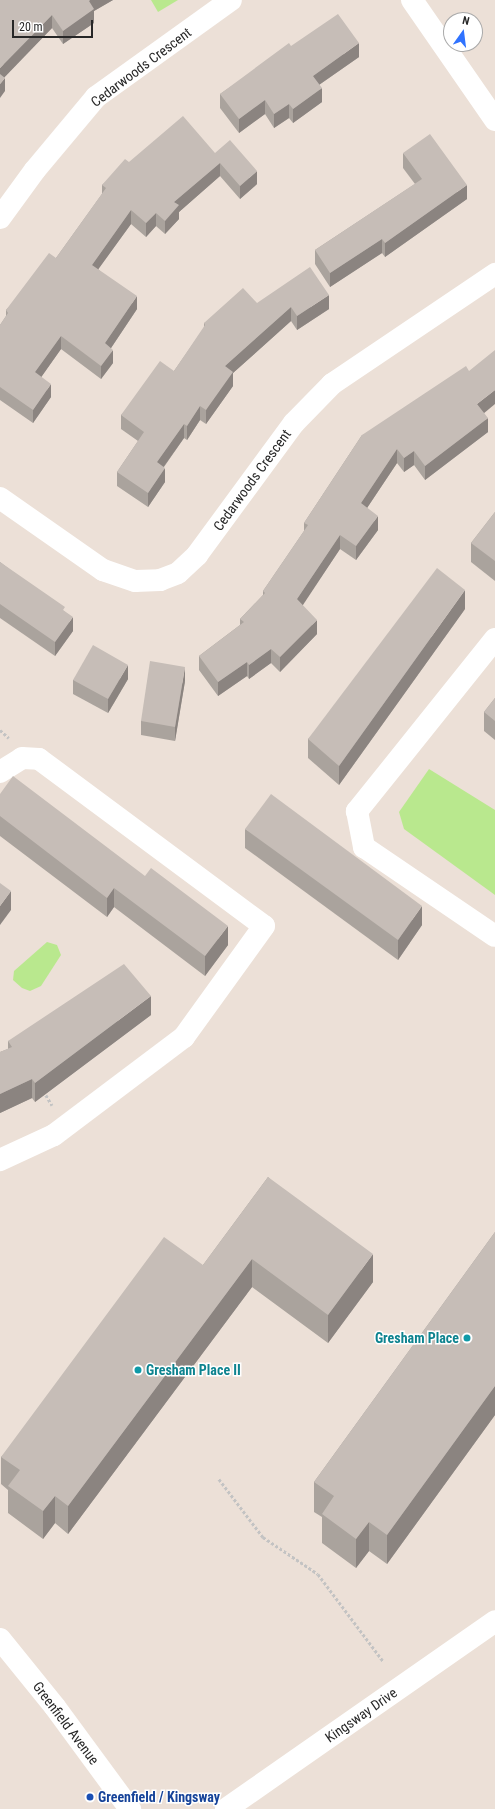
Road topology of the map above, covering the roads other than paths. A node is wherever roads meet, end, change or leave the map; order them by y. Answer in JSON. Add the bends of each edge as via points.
{"nodes":[{"id":1,"x":230,"y":0,"type":"edge"},
{"id":2,"x":412,"y":0,"type":"edge"},
{"id":3,"x":495,"y":120,"type":"edge"},
{"id":4,"x":0,"y":218,"type":"edge"},
{"id":5,"x":495,"y":274,"type":"edge"},
{"id":6,"x":0,"y":498,"type":"edge"},
{"id":7,"x":495,"y":639,"type":"edge"},
{"id":8,"x":0,"y":772,"type":"edge"},
{"id":9,"x":495,"y":936,"type":"edge"},
{"id":10,"x":0,"y":1160,"type":"edge"},
{"id":11,"x":495,"y":1621,"type":"edge"},
{"id":12,"x":0,"y":1639,"type":"edge"},
{"id":13,"x":130,"y":1809,"type":"edge"},
{"id":14,"x":226,"y":1809,"type":"edge"}],
"edges":[{"from":1,"to":4,"type":"street","name":"Cedarwoods Crescent","via":[[96,97],[35,170]]},
{"from":2,"to":3,"type":"street"},
{"from":5,"to":6,"type":"street","name":"Cedarwoods Crescent","via":[[332,384],[294,423],[197,555],[178,573],[160,580],[135,581],[103,570]]},
{"from":7,"to":9,"type":"street","via":[[357,811],[364,847]]},
{"from":8,"to":10,"type":"street","via":[[22,758],[38,759],[264,926],[184,1037],[54,1135]]},
{"from":11,"to":14,"type":"street","name":"Kingsway Drive"},
{"from":12,"to":13,"type":"street","name":"Greenfield Avenue","via":[[56,1707]]}]}
